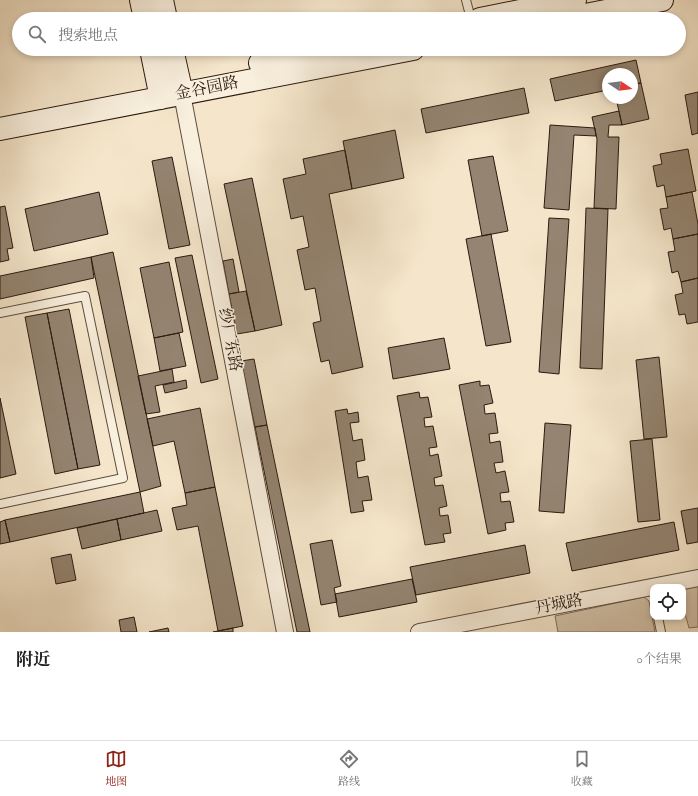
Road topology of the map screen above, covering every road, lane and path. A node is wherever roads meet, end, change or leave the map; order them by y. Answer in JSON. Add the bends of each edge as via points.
{"nodes":[{"id":1,"x":141,"y":0,"type":"edge"},
{"id":2,"x":162,"y":0,"type":"edge"},
{"id":3,"x":466,"y":0,"type":"edge"},
{"id":4,"x":575,"y":0,"type":"edge"},
{"id":5,"x":652,"y":1,"type":"edge"},
{"id":6,"x":144,"y":12,"type":"edge"},
{"id":7,"x":165,"y":12,"type":"edge"},
{"id":8,"x":469,"y":12,"type":"edge"},
{"id":9,"x":515,"y":12,"type":"edge"},
{"id":10,"x":599,"y":12,"type":"edge"},
{"id":11,"x":154,"y":56,"type":"edge"},
{"id":12,"x":172,"y":56,"type":"edge"},
{"id":13,"x":304,"y":56,"type":"edge"},
{"id":14,"x":370,"y":56,"type":"edge"},
{"id":15,"x":170,"y":89,"type":"junction"},
{"id":16,"x":0,"y":116,"type":"edge"},
{"id":17,"x":0,"y":129,"type":"edge"},
{"id":18,"x":0,"y":314,"type":"edge"},
{"id":19,"x":0,"y":504,"type":"edge"},
{"id":20,"x":698,"y":578,"type":"edge"},
{"id":21,"x":673,"y":584,"type":"edge"},
{"id":22,"x":650,"y":590,"type":"edge"},
{"id":23,"x":659,"y":620,"type":"edge"},
{"id":24,"x":285,"y":632,"type":"edge"},
{"id":25,"x":419,"y":632,"type":"edge"},
{"id":26,"x":661,"y":632,"type":"edge"}],
"edges":[{"from":1,"to":6,"type":"main road"},
{"from":2,"to":7,"type":"main road"},
{"from":3,"to":8,"type":"lane"},
{"from":4,"to":9,"type":"main road"},
{"from":5,"to":10,"type":"main road"},
{"from":11,"to":15,"type":"main road","name":"纱厂东路"},
{"from":12,"to":15,"type":"main road","name":"纱厂东路"},
{"from":13,"to":15,"type":"main road","name":"金谷园路"},
{"from":14,"to":15,"type":"main road","name":"金谷园路"},
{"from":15,"to":16,"type":"main road","name":"金谷园路"},
{"from":15,"to":17,"type":"main road","name":"金谷园路"},
{"from":15,"to":24,"type":"street","name":"纱厂东路"},
{"from":18,"to":19,"type":"lane","via":[[85,296],[123,478]]},
{"from":20,"to":21,"type":"street","name":"丹城路"},
{"from":22,"to":25,"type":"street","name":"丹城路"},
{"from":23,"to":26,"type":"lane"}]}
